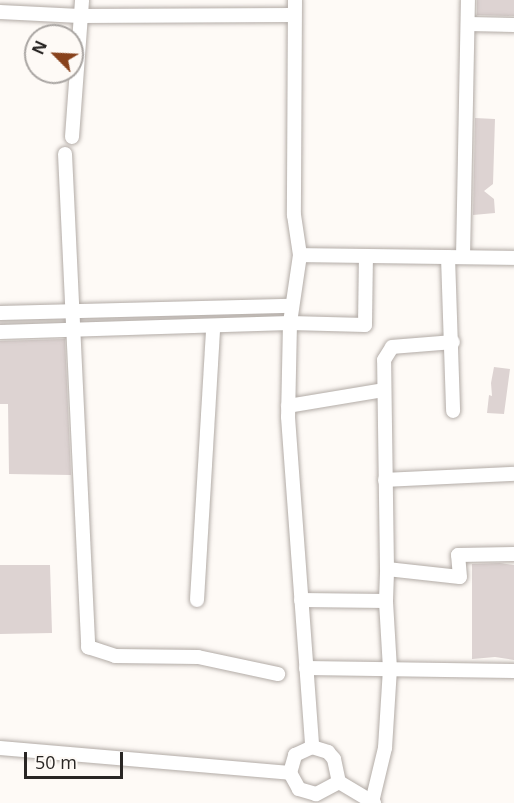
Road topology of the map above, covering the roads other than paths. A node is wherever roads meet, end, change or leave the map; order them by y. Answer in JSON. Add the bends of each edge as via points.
{"nodes":[{"id":1,"x":82,"y":0,"type":"edge"},
{"id":2,"x":294,"y":0,"type":"edge"},
{"id":3,"x":468,"y":0,"type":"edge"},
{"id":4,"x":0,"y":12,"type":"edge"},
{"id":5,"x":294,"y":15,"type":"junction"},
{"id":6,"x":80,"y":16,"type":"junction"},
{"id":7,"x":468,"y":24,"type":"junction"},
{"id":8,"x":514,"y":25,"type":"edge"},
{"id":9,"x":72,"y":137,"type":"dead end"},
{"id":10,"x":65,"y":153,"type":"dead end"},
{"id":11,"x":300,"y":255,"type":"junction"},
{"id":12,"x":366,"y":256,"type":"junction"},
{"id":13,"x":448,"y":257,"type":"junction"},
{"id":14,"x":463,"y":258,"type":"junction"},
{"id":15,"x":514,"y":258,"type":"edge"},
{"id":16,"x":292,"y":306,"type":"junction"},
{"id":17,"x":74,"y":311,"type":"junction"},
{"id":18,"x":0,"y":313,"type":"edge"},
{"id":19,"x":290,"y":323,"type":"junction"},
{"id":20,"x":213,"y":327,"type":"junction"},
{"id":21,"x":75,"y":329,"type":"junction"},
{"id":22,"x":0,"y":332,"type":"edge"},
{"id":23,"x":453,"y":342,"type":"junction"},
{"id":24,"x":384,"y":390,"type":"junction"},
{"id":25,"x":288,"y":406,"type":"junction"},
{"id":26,"x":453,"y":411,"type":"dead end"},
{"id":27,"x":514,"y":474,"type":"edge"},
{"id":28,"x":385,"y":480,"type":"junction"},
{"id":29,"x":514,"y":554,"type":"edge"},
{"id":30,"x":387,"y":569,"type":"junction"},
{"id":31,"x":197,"y":600,"type":"dead end"},
{"id":32,"x":301,"y":600,"type":"junction"},
{"id":33,"x":386,"y":601,"type":"junction"},
{"id":34,"x":306,"y":668,"type":"junction"},
{"id":35,"x":390,"y":669,"type":"junction"},
{"id":36,"x":514,"y":671,"type":"edge"},
{"id":37,"x":278,"y":674,"type":"dead end"},
{"id":38,"x":312,"y":747,"type":"junction"},
{"id":39,"x":0,"y":748,"type":"edge"},
{"id":40,"x":290,"y":773,"type":"junction"},
{"id":41,"x":339,"y":782,"type":"junction"},
{"id":42,"x":373,"y":802,"type":"edge"}],
"edges":[{"from":1,"to":6,"type":"street"},
{"from":2,"to":5,"type":"street"},
{"from":3,"to":7,"type":"street"},
{"from":4,"to":6,"type":"street"},
{"from":5,"to":6,"type":"street"},
{"from":5,"to":11,"type":"street","via":[[294,215]]},
{"from":6,"to":9,"type":"street"},
{"from":7,"to":8,"type":"street"},
{"from":7,"to":14,"type":"street"},
{"from":10,"to":17,"type":"street"},
{"from":11,"to":12,"type":"street"},
{"from":11,"to":16,"type":"street"},
{"from":12,"to":13,"type":"street"},
{"from":12,"to":19,"type":"street","via":[[365,325]]},
{"from":13,"to":14,"type":"street"},
{"from":13,"to":23,"type":"street"},
{"from":14,"to":15,"type":"street"},
{"from":16,"to":17,"type":"street"},
{"from":16,"to":19,"type":"street"},
{"from":17,"to":18,"type":"street"},
{"from":17,"to":21,"type":"street"},
{"from":19,"to":20,"type":"street"},
{"from":19,"to":25,"type":"street"},
{"from":20,"to":21,"type":"street"},
{"from":20,"to":31,"type":"street"},
{"from":21,"to":22,"type":"street"},
{"from":21,"to":37,"type":"street","via":[[88,648],[115,656],[198,657]]},
{"from":23,"to":24,"type":"street","via":[[392,347],[384,360]]},
{"from":23,"to":26,"type":"street"},
{"from":24,"to":25,"type":"street"},
{"from":24,"to":28,"type":"street"},
{"from":25,"to":32,"type":"street"},
{"from":27,"to":28,"type":"street"},
{"from":28,"to":30,"type":"street"},
{"from":29,"to":30,"type":"street","via":[[458,555],[460,577]]},
{"from":30,"to":33,"type":"street"},
{"from":32,"to":33,"type":"street"},
{"from":32,"to":34,"type":"street"},
{"from":33,"to":35,"type":"street"},
{"from":34,"to":35,"type":"street"},
{"from":34,"to":38,"type":"street"},
{"from":35,"to":36,"type":"street"},
{"from":35,"to":42,"type":"street","via":[[385,748]]},
{"from":38,"to":40,"type":"street","via":[[295,755]]},
{"from":38,"to":41,"type":"street","via":[[328,752],[334,759]]},
{"from":39,"to":40,"type":"street"},
{"from":40,"to":41,"type":"street","via":[[293,782],[307,793],[325,791]]},
{"from":41,"to":42,"type":"street"}]}
